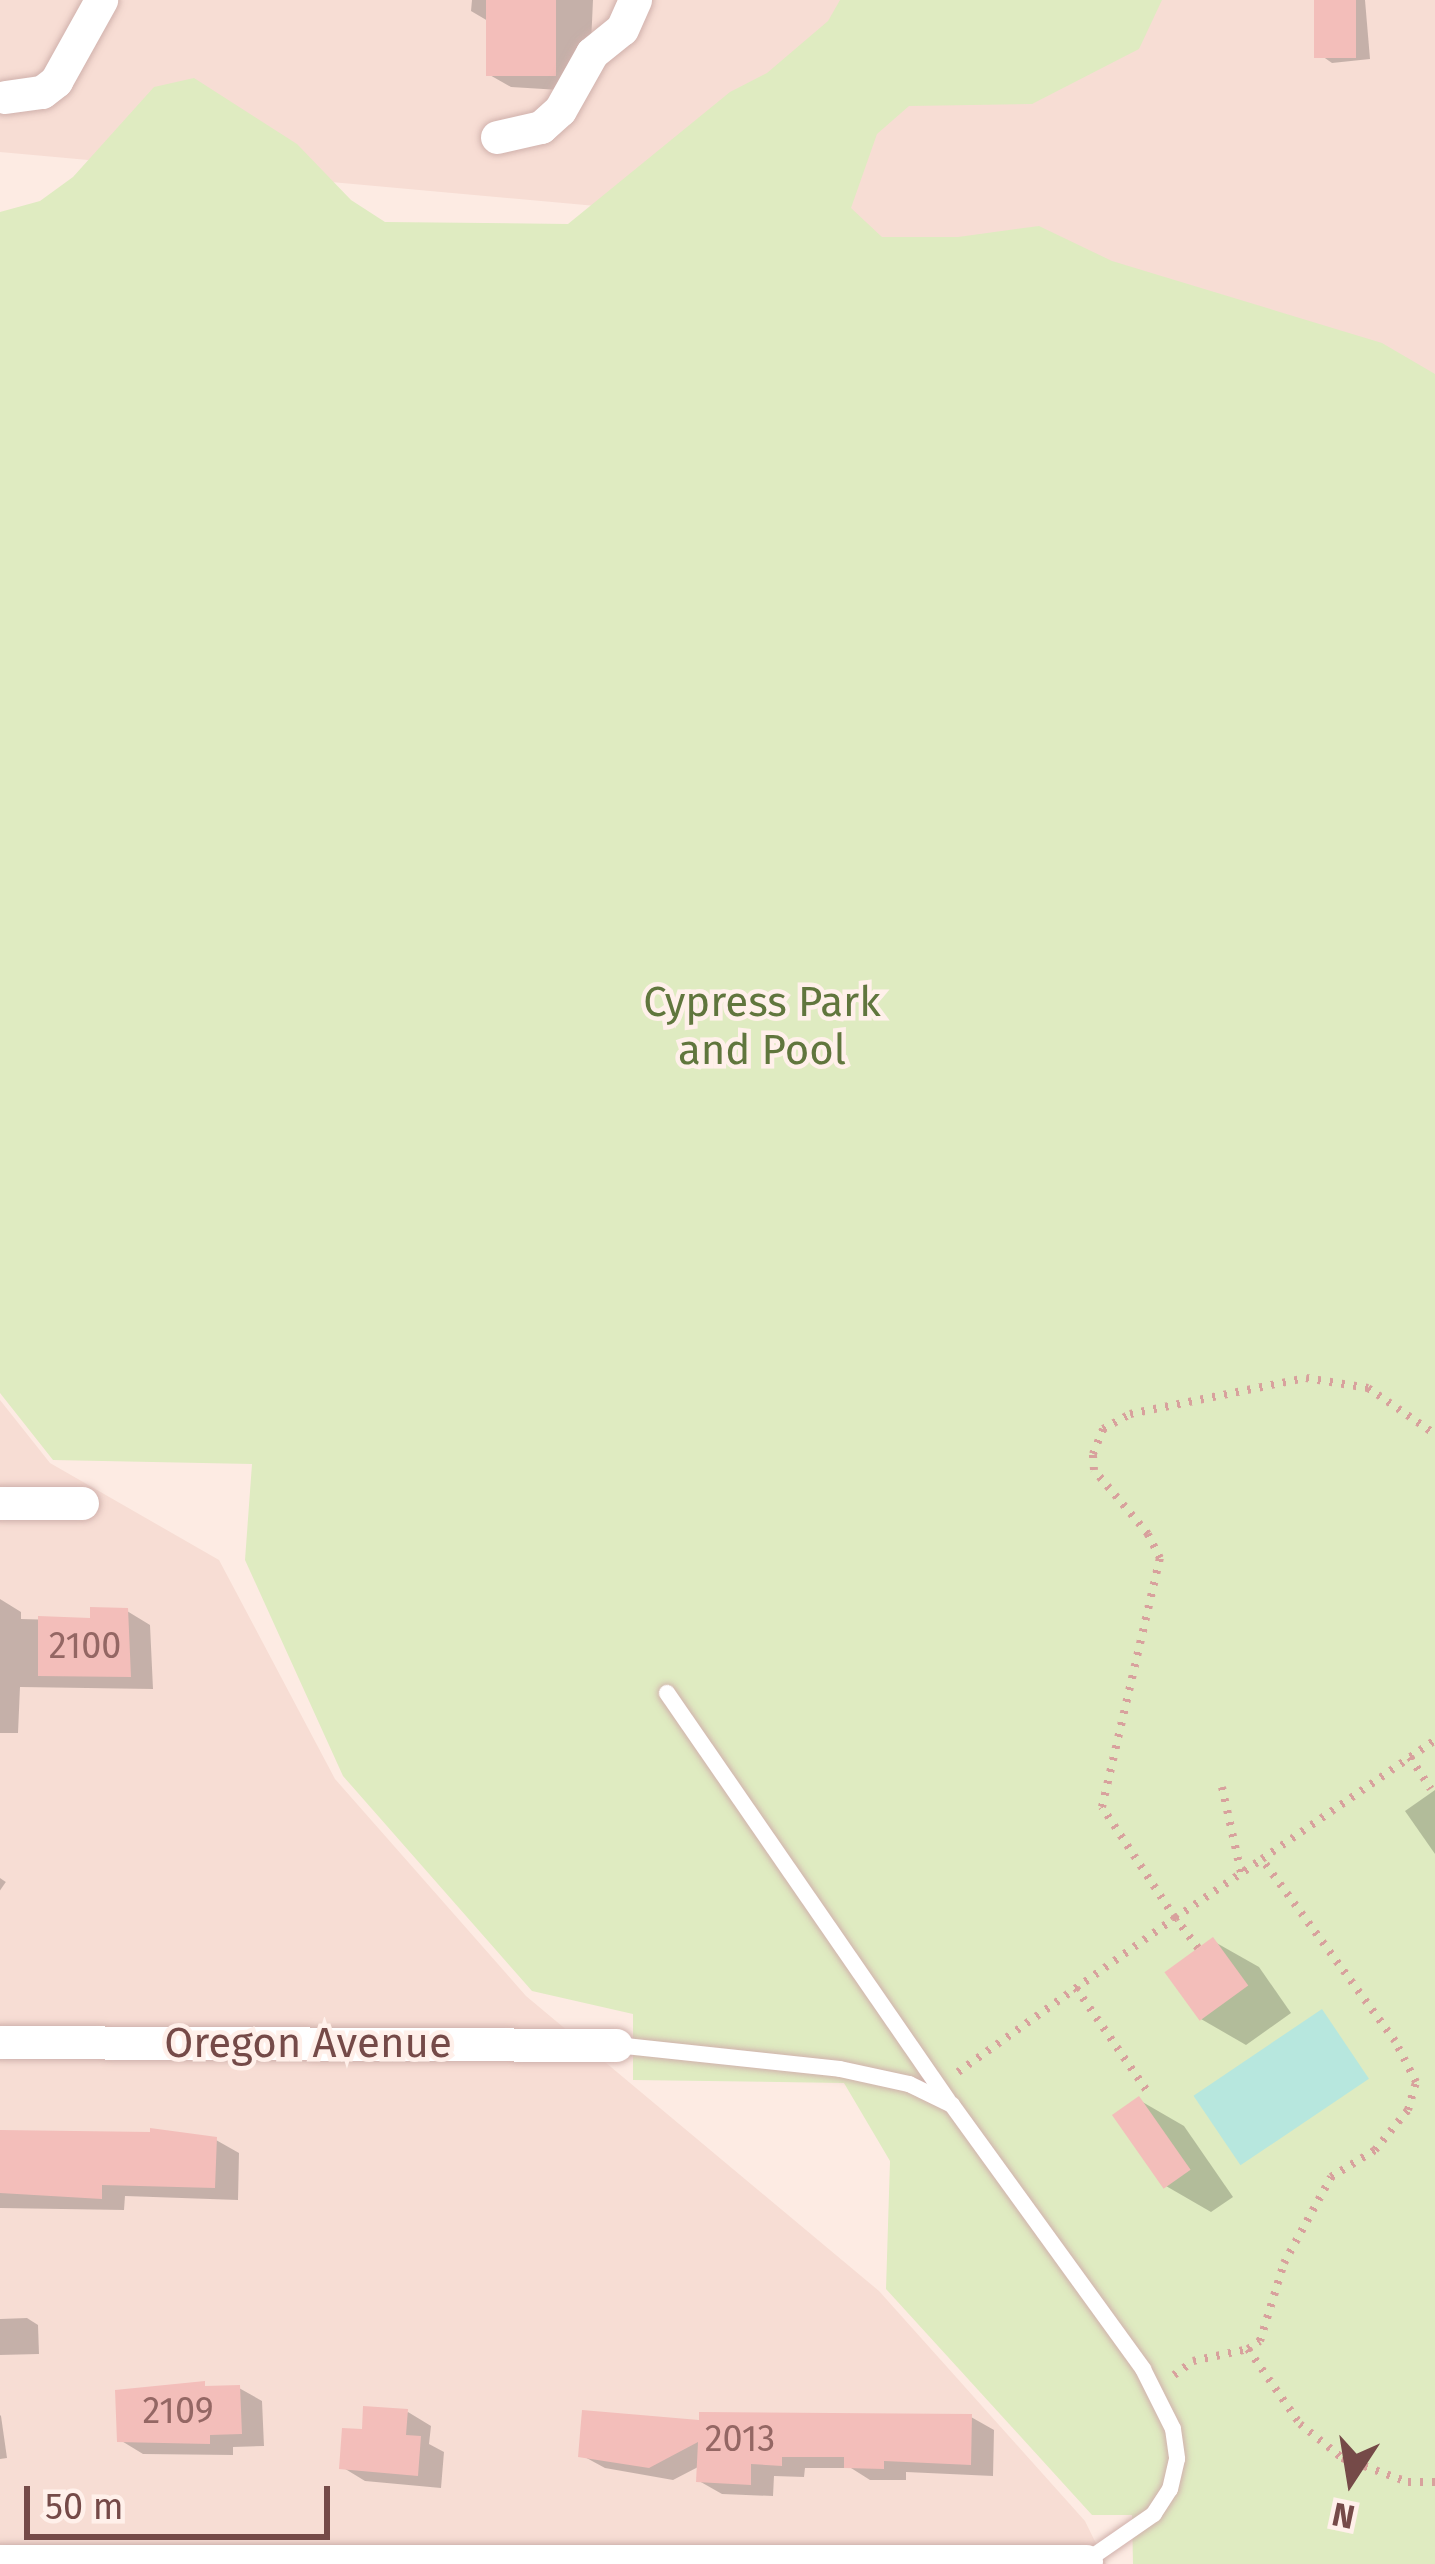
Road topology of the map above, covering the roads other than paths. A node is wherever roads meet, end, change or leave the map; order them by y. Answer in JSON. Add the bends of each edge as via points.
{"nodes":[{"id":1,"x":101,"y":0,"type":"edge"},
{"id":2,"x":635,"y":0,"type":"edge"},
{"id":3,"x":5,"y":97,"type":"dead end"},
{"id":4,"x":497,"y":137,"type":"dead end"},
{"id":5,"x":0,"y":1503,"type":"edge"},
{"id":6,"x":82,"y":1503,"type":"dead end"},
{"id":7,"x":667,"y":1693,"type":"dead end"},
{"id":8,"x":0,"y":2042,"type":"edge"},
{"id":9,"x":616,"y":2044,"type":"joint"},
{"id":10,"x":952,"y":2105,"type":"junction"},
{"id":11,"x":0,"y":2561,"type":"edge"},
{"id":12,"x":1086,"y":2561,"type":"edge"}],
"edges":[{"from":1,"to":3,"type":"street","via":[[56,81],[42,92]]},
{"from":2,"to":4,"type":"street","via":[[560,110],[541,128]]},
{"from":5,"to":6,"type":"street"},
{"from":7,"to":10,"type":"lane"},
{"from":8,"to":9,"type":"street","name":"Oregon Avenue"},
{"from":9,"to":10,"type":"lane","via":[[840,2069],[909,2084]]},
{"from":10,"to":12,"type":"lane","via":[[1173,2428],[1171,2488],[1154,2514]]},
{"from":11,"to":12,"type":"street"}]}
